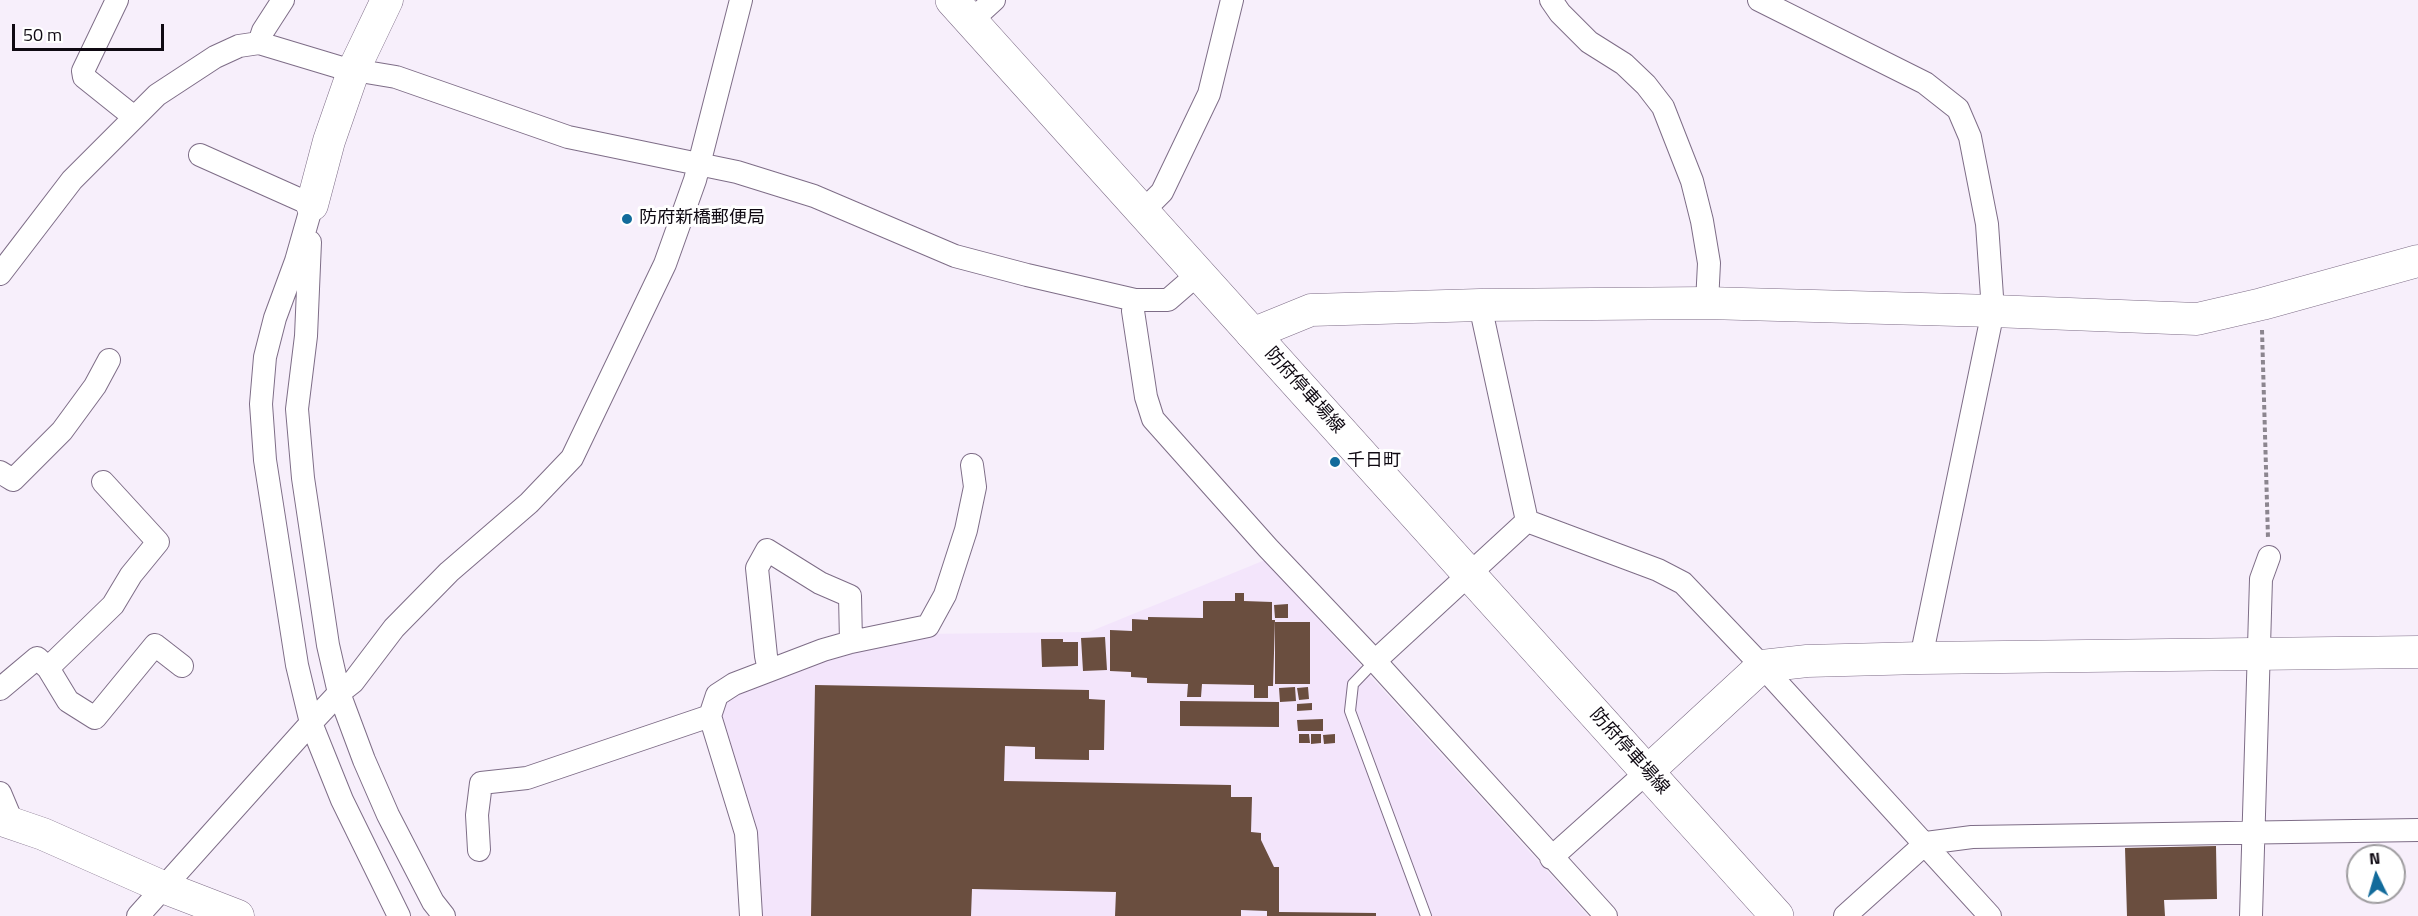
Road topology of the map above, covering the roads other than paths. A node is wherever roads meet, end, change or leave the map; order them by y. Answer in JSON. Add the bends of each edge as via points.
{"nodes":[{"id":1,"x":117,"y":0,"type":"edge"},
{"id":2,"x":283,"y":0,"type":"edge"},
{"id":3,"x":387,"y":0,"type":"edge"},
{"id":4,"x":741,"y":0,"type":"edge"},
{"id":5,"x":1232,"y":0,"type":"edge"},
{"id":6,"x":1551,"y":0,"type":"edge"},
{"id":7,"x":1759,"y":0,"type":"edge"},
{"id":8,"x":972,"y":7,"type":"edge"},
{"id":9,"x":259,"y":43,"type":"junction"},
{"id":10,"x":354,"y":69,"type":"junction"},
{"id":11,"x":134,"y":117,"type":"junction"},
{"id":12,"x":200,"y":155,"type":"dead end"},
{"id":13,"x":698,"y":163,"type":"junction"},
{"id":14,"x":312,"y":205,"type":"junction"},
{"id":15,"x":1142,"y":212,"type":"junction"},
{"id":16,"x":2418,"y":261,"type":"edge"},
{"id":17,"x":0,"y":274,"type":"edge"},
{"id":18,"x":1198,"y":274,"type":"junction"},
{"id":19,"x":1135,"y":300,"type":"junction"},
{"id":20,"x":1707,"y":303,"type":"junction"},
{"id":21,"x":1480,"y":305,"type":"junction"},
{"id":22,"x":1993,"y":311,"type":"junction"},
{"id":23,"x":1252,"y":334,"type":"junction"},
{"id":24,"x":109,"y":360,"type":"dead end"},
{"id":25,"x":972,"y":465,"type":"dead end"},
{"id":26,"x":0,"y":472,"type":"edge"},
{"id":27,"x":103,"y":482,"type":"dead end"},
{"id":28,"x":1527,"y":521,"type":"junction"},
{"id":29,"x":2269,"y":557,"type":"road end"},
{"id":30,"x":1470,"y":574,"type":"junction"},
{"id":31,"x":851,"y":642,"type":"junction"},
{"id":32,"x":2418,"y":652,"type":"edge"},
{"id":33,"x":2260,"y":654,"type":"junction"},
{"id":34,"x":1921,"y":658,"type":"junction"},
{"id":35,"x":1375,"y":661,"type":"junction"},
{"id":36,"x":182,"y":666,"type":"dead end"},
{"id":37,"x":1762,"y":666,"type":"junction"},
{"id":38,"x":48,"y":668,"type":"junction"},
{"id":39,"x":769,"y":670,"type":"junction"},
{"id":40,"x":0,"y":689,"type":"edge"},
{"id":41,"x":339,"y":693,"type":"junction"},
{"id":42,"x":710,"y":716,"type":"junction"},
{"id":43,"x":311,"y":723,"type":"junction"},
{"id":44,"x":1647,"y":772,"type":"junction"},
{"id":45,"x":2,"y":812,"type":"edge"},
{"id":46,"x":2418,"y":830,"type":"edge"},
{"id":47,"x":2253,"y":833,"type":"junction"},
{"id":48,"x":1926,"y":843,"type":"junction"},
{"id":49,"x":479,"y":850,"type":"dead end"},
{"id":50,"x":1551,"y":858,"type":"junction"},
{"id":51,"x":164,"y":887,"type":"junction"},
{"id":52,"x":138,"y":916,"type":"edge"},
{"id":53,"x":238,"y":916,"type":"edge"},
{"id":54,"x":399,"y":916,"type":"edge"},
{"id":55,"x":444,"y":916,"type":"edge"},
{"id":56,"x":751,"y":916,"type":"edge"},
{"id":57,"x":1426,"y":916,"type":"edge"},
{"id":58,"x":1606,"y":916,"type":"edge"},
{"id":59,"x":1777,"y":916,"type":"edge"},
{"id":60,"x":1845,"y":916,"type":"edge"},
{"id":61,"x":1990,"y":916,"type":"edge"},
{"id":62,"x":2251,"y":916,"type":"edge"}],
"edges":[{"from":1,"to":11,"type":"street","via":[[83,71],[84,77]]},
{"from":2,"to":9,"type":"street"},
{"from":3,"to":10,"type":"street"},
{"from":4,"to":13,"type":"street"},
{"from":5,"to":15,"type":"street","via":[[1209,94],[1162,192]]},
{"from":6,"to":20,"type":"street","via":[[1589,42],[1624,64],[1664,107],[1692,180],[1702,221],[1709,263]]},
{"from":7,"to":22,"type":"street","via":[[1925,82],[1958,110],[1970,136],[1988,224]]},
{"from":8,"to":15,"type":"main road","name":"防府停車場線"},
{"from":9,"to":10,"type":"street"},
{"from":9,"to":11,"type":"street","via":[[239,46],[215,57],[157,95]]},
{"from":10,"to":13,"type":"street","via":[[396,77],[568,137]]},
{"from":10,"to":14,"type":"street"},
{"from":11,"to":17,"type":"street","via":[[72,180]]},
{"from":12,"to":14,"type":"street"},
{"from":13,"to":19,"type":"street","via":[[814,196],[955,256]]},
{"from":13,"to":41,"type":"street","via":[[665,264],[573,458],[529,503],[449,572],[394,628],[353,682]]},
{"from":14,"to":41,"type":"street","via":[[306,336],[297,409],[316,567]]},
{"from":14,"to":43,"type":"street","via":[[265,357],[261,404],[265,460],[287,603]]},
{"from":15,"to":18,"type":"main road","name":"防府停車場線"},
{"from":16,"to":22,"type":"street","via":[[2197,319]]},
{"from":18,"to":19,"type":"street","via":[[1168,300]]},
{"from":18,"to":23,"type":"main road","name":"防府停車場線"},
{"from":19,"to":35,"type":"street","via":[[1133,311],[1146,397],[1153,419]]},
{"from":20,"to":21,"type":"street"},
{"from":20,"to":22,"type":"street"},
{"from":21,"to":23,"type":"street","via":[[1311,310]]},
{"from":21,"to":28,"type":"street"},
{"from":22,"to":34,"type":"street"},
{"from":23,"to":30,"type":"main road","name":"防府停車場線"},
{"from":24,"to":26,"type":"street","via":[[62,431],[13,480]]},
{"from":25,"to":31,"type":"street","via":[[975,487],[966,530],[945,595],[928,626]]},
{"from":27,"to":38,"type":"street","via":[[158,542],[113,605]]},
{"from":28,"to":30,"type":"street"},
{"from":28,"to":37,"type":"street","via":[[1683,583]]},
{"from":29,"to":33,"type":"street","via":[[2262,579]]},
{"from":30,"to":35,"type":"street"},
{"from":30,"to":44,"type":"main road","name":"防府停車場線"},
{"from":31,"to":39,"type":"street"},
{"from":31,"to":39,"type":"street","via":[[850,596],[820,583],[767,550],[757,568]]},
{"from":32,"to":33,"type":"street"},
{"from":33,"to":34,"type":"street"},
{"from":33,"to":47,"type":"street"},
{"from":34,"to":37,"type":"street"},
{"from":35,"to":50,"type":"street"},
{"from":35,"to":57,"type":"lane","via":[[1353,684],[1350,711]]},
{"from":36,"to":38,"type":"street","via":[[155,645],[95,718],[68,701]]},
{"from":37,"to":44,"type":"street"},
{"from":37,"to":48,"type":"street"},
{"from":38,"to":40,"type":"street","via":[[37,658]]},
{"from":39,"to":42,"type":"street","via":[[717,695]]},
{"from":41,"to":43,"type":"street"},
{"from":41,"to":55,"type":"street","via":[[388,815]]},
{"from":42,"to":49,"type":"street","via":[[527,778],[481,783],[477,816]]},
{"from":42,"to":56,"type":"street","via":[[746,833]]},
{"from":43,"to":51,"type":"street"},
{"from":43,"to":54,"type":"street","via":[[342,800]]},
{"from":44,"to":50,"type":"street"},
{"from":44,"to":59,"type":"main road","name":"防府停車場線"},
{"from":45,"to":51,"type":"street"},
{"from":46,"to":47,"type":"street"},
{"from":47,"to":48,"type":"street","via":[[1972,837]]},
{"from":47,"to":62,"type":"street"},
{"from":48,"to":60,"type":"street"},
{"from":48,"to":61,"type":"street"},
{"from":50,"to":58,"type":"street"},
{"from":51,"to":52,"type":"street"},
{"from":51,"to":53,"type":"street"}]}
